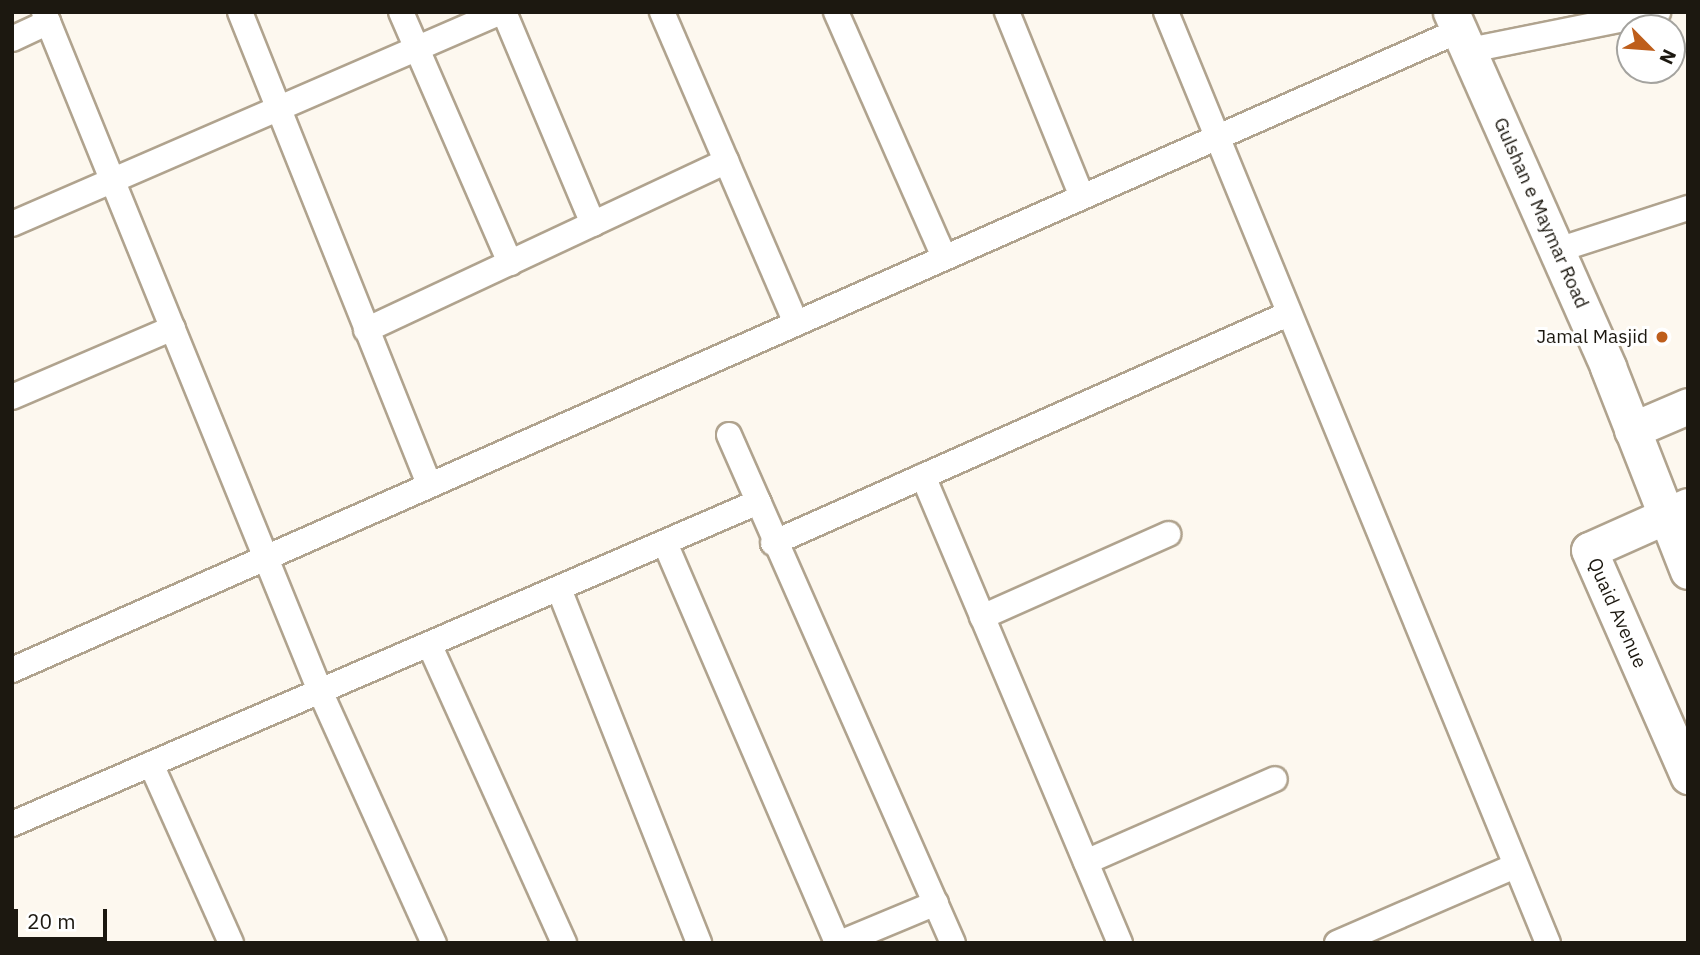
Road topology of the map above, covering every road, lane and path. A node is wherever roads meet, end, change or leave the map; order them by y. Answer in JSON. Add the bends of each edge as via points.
{"nodes":[{"id":1,"x":240,"y":12,"type":"edge"},
{"id":2,"x":401,"y":12,"type":"edge"},
{"id":3,"x":503,"y":12,"type":"edge"},
{"id":4,"x":662,"y":12,"type":"edge"},
{"id":5,"x":836,"y":12,"type":"edge"},
{"id":6,"x":1007,"y":12,"type":"edge"},
{"id":7,"x":1166,"y":12,"type":"edge"},
{"id":8,"x":1658,"y":12,"type":"edge"},
{"id":9,"x":46,"y":17,"type":"edge"},
{"id":10,"x":1460,"y":31,"type":"edge"},
{"id":11,"x":12,"y":39,"type":"edge"},
{"id":12,"x":416,"y":49,"type":"junction"},
{"id":13,"x":278,"y":113,"type":"junction"},
{"id":14,"x":1213,"y":135,"type":"junction"},
{"id":15,"x":726,"y":161,"type":"junction"},
{"id":16,"x":112,"y":179,"type":"junction"},
{"id":17,"x":1080,"y":194,"type":"junction"},
{"id":18,"x":1688,"y":208,"type":"edge"},
{"id":19,"x":12,"y":224,"type":"edge"},
{"id":20,"x":593,"y":224,"type":"junction"},
{"id":21,"x":1558,"y":250,"type":"junction"},
{"id":22,"x":943,"y":255,"type":"junction"},
{"id":23,"x":510,"y":263,"type":"junction"},
{"id":24,"x":1288,"y":314,"type":"junction"},
{"id":25,"x":794,"y":321,"type":"junction"},
{"id":26,"x":173,"y":328,"type":"junction"},
{"id":27,"x":366,"y":330,"type":"junction"},
{"id":28,"x":12,"y":397,"type":"edge"},
{"id":29,"x":1688,"y":406,"type":"edge"},
{"id":30,"x":1632,"y":430,"type":"junction"},
{"id":31,"x":729,"y":435,"type":"dead end"},
{"id":32,"x":923,"y":477,"type":"junction"},
{"id":33,"x":429,"y":484,"type":"junction"},
{"id":34,"x":758,"y":502,"type":"junction"},
{"id":35,"x":1676,"y":512,"type":"edge"},
{"id":36,"x":1168,"y":534,"type":"dead end"},
{"id":37,"x":665,"y":543,"type":"junction"},
{"id":38,"x":773,"y":543,"type":"junction"},
{"id":39,"x":265,"y":557,"type":"junction"},
{"id":40,"x":1688,"y":571,"type":"edge"},
{"id":41,"x":559,"y":589,"type":"junction"},
{"id":42,"x":982,"y":617,"type":"junction"},
{"id":43,"x":430,"y":646,"type":"junction"},
{"id":44,"x":12,"y":670,"type":"edge"},
{"id":45,"x":320,"y":691,"type":"junction"},
{"id":46,"x":151,"y":764,"type":"junction"},
{"id":47,"x":1688,"y":776,"type":"edge"},
{"id":48,"x":1275,"y":779,"type":"dead end"},
{"id":49,"x":12,"y":824,"type":"edge"},
{"id":50,"x":1086,"y":862,"type":"junction"},
{"id":51,"x":1513,"y":867,"type":"junction"},
{"id":52,"x":936,"y":903,"type":"junction"},
{"id":53,"x":231,"y":943,"type":"edge"},
{"id":54,"x":434,"y":943,"type":"edge"},
{"id":55,"x":564,"y":943,"type":"edge"},
{"id":56,"x":699,"y":943,"type":"edge"},
{"id":57,"x":839,"y":943,"type":"edge"},
{"id":58,"x":953,"y":943,"type":"edge"},
{"id":59,"x":1120,"y":943,"type":"edge"},
{"id":60,"x":1337,"y":943,"type":"edge"},
{"id":61,"x":1548,"y":943,"type":"edge"}],
"edges":[{"from":1,"to":13,"type":"street"},
{"from":2,"to":12,"type":"street"},
{"from":3,"to":12,"type":"street"},
{"from":3,"to":20,"type":"street"},
{"from":4,"to":15,"type":"street"},
{"from":5,"to":22,"type":"street"},
{"from":6,"to":17,"type":"street"},
{"from":7,"to":14,"type":"street"},
{"from":8,"to":10,"type":"street"},
{"from":9,"to":11,"type":"street"},
{"from":9,"to":16,"type":"street"},
{"from":10,"to":14,"type":"street"},
{"from":10,"to":21,"type":"main road","name":"Gulshan e Maymar Road"},
{"from":12,"to":13,"type":"street"},
{"from":12,"to":23,"type":"street"},
{"from":13,"to":16,"type":"street"},
{"from":13,"to":27,"type":"street"},
{"from":14,"to":17,"type":"street"},
{"from":14,"to":24,"type":"street"},
{"from":15,"to":20,"type":"street"},
{"from":15,"to":25,"type":"street"},
{"from":16,"to":19,"type":"street"},
{"from":16,"to":26,"type":"street"},
{"from":17,"to":22,"type":"street"},
{"from":18,"to":21,"type":"street"},
{"from":20,"to":23,"type":"street"},
{"from":21,"to":30,"type":"main road","name":"Gulshan e Maymar Road"},
{"from":22,"to":25,"type":"street"},
{"from":23,"to":27,"type":"street"},
{"from":24,"to":32,"type":"street"},
{"from":24,"to":51,"type":"street"},
{"from":25,"to":33,"type":"street"},
{"from":26,"to":28,"type":"street"},
{"from":26,"to":39,"type":"street"},
{"from":27,"to":33,"type":"street"},
{"from":29,"to":30,"type":"main road"},
{"from":30,"to":35,"type":"main road","name":"Gulshan e Maymar Road"},
{"from":31,"to":34,"type":"street"},
{"from":32,"to":38,"type":"street"},
{"from":32,"to":42,"type":"street"},
{"from":33,"to":39,"type":"street"},
{"from":34,"to":37,"type":"street"},
{"from":34,"to":38,"type":"street"},
{"from":35,"to":40,"type":"main road","name":"Gulshan e Maymar Road"},
{"from":35,"to":47,"type":"main road","name":"Quaid Avenue","via":[[1589,550]]},
{"from":36,"to":42,"type":"street"},
{"from":37,"to":41,"type":"street"},
{"from":37,"to":57,"type":"street"},
{"from":38,"to":52,"type":"street"},
{"from":39,"to":44,"type":"street"},
{"from":39,"to":45,"type":"street"},
{"from":41,"to":43,"type":"street"},
{"from":41,"to":56,"type":"street"},
{"from":42,"to":50,"type":"street"},
{"from":43,"to":45,"type":"street"},
{"from":43,"to":55,"type":"street"},
{"from":45,"to":46,"type":"street"},
{"from":45,"to":54,"type":"street"},
{"from":46,"to":49,"type":"street"},
{"from":46,"to":53,"type":"street"},
{"from":48,"to":50,"type":"street"},
{"from":50,"to":59,"type":"street"},
{"from":51,"to":60,"type":"street"},
{"from":51,"to":61,"type":"street"},
{"from":52,"to":57,"type":"street"},
{"from":52,"to":58,"type":"street"}]}
